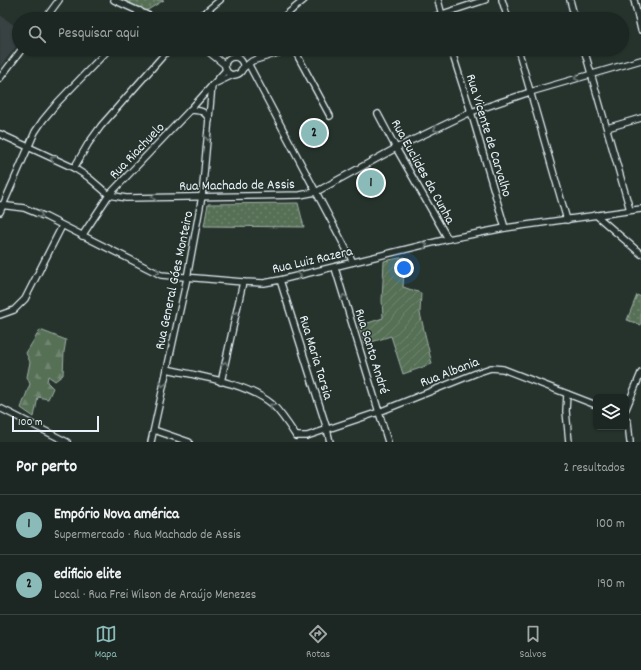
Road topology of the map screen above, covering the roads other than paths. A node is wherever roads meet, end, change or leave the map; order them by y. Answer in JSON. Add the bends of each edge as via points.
{"nodes":[{"id":1,"x":59,"y":0,"type":"edge"},
{"id":2,"x":114,"y":0,"type":"edge"},
{"id":3,"x":220,"y":0,"type":"edge"},
{"id":4,"x":304,"y":0,"type":"edge"},
{"id":5,"x":438,"y":0,"type":"edge"},
{"id":6,"x":485,"y":0,"type":"edge"},
{"id":7,"x":502,"y":0,"type":"edge"},
{"id":8,"x":570,"y":0,"type":"edge"},
{"id":9,"x":634,"y":0,"type":"edge"},
{"id":10,"x":50,"y":12,"type":"edge"},
{"id":11,"x":140,"y":12,"type":"edge"},
{"id":12,"x":205,"y":12,"type":"edge"},
{"id":13,"x":290,"y":12,"type":"edge"},
{"id":14,"x":441,"y":12,"type":"edge"},
{"id":15,"x":455,"y":12,"type":"edge"},
{"id":16,"x":506,"y":12,"type":"edge"},
{"id":17,"x":573,"y":12,"type":"edge"},
{"id":18,"x":641,"y":29,"type":"edge"},
{"id":19,"x":17,"y":56,"type":"edge"},
{"id":20,"x":102,"y":56,"type":"edge"},
{"id":21,"x":163,"y":56,"type":"edge"},
{"id":22,"x":213,"y":56,"type":"edge"},
{"id":23,"x":270,"y":56,"type":"edge"},
{"id":24,"x":298,"y":56,"type":"edge"},
{"id":25,"x":454,"y":56,"type":"edge"},
{"id":26,"x":520,"y":56,"type":"edge"},
{"id":27,"x":586,"y":56,"type":"edge"},
{"id":28,"x":233,"y":57,"type":"joint"},
{"id":29,"x":240,"y":59,"type":"junction"},
{"id":30,"x":641,"y":60,"type":"edge"},
{"id":31,"x":250,"y":63,"type":"junction"},
{"id":32,"x":226,"y":67,"type":"junction"},
{"id":33,"x":241,"y":70,"type":"junction"},
{"id":34,"x":235,"y":74,"type":"junction"},
{"id":35,"x":592,"y":74,"type":"junction"},
{"id":36,"x":0,"y":78,"type":"edge"},
{"id":37,"x":212,"y":85,"type":"junction"},
{"id":38,"x":530,"y":92,"type":"junction"},
{"id":39,"x":190,"y":110,"type":"junction"},
{"id":40,"x":471,"y":112,"type":"junction"},
{"id":41,"x":378,"y":114,"type":"dead end"},
{"id":42,"x":330,"y":116,"type":"dead end"},
{"id":43,"x":641,"y":118,"type":"edge"},
{"id":44,"x":210,"y":121,"type":"junction"},
{"id":45,"x":607,"y":128,"type":"junction"},
{"id":46,"x":0,"y":134,"type":"edge"},
{"id":47,"x":29,"y":147,"type":"junction"},
{"id":48,"x":396,"y":148,"type":"junction"},
{"id":49,"x":74,"y":168,"type":"junction"},
{"id":50,"x":316,"y":192,"type":"junction"},
{"id":51,"x":109,"y":195,"type":"junction"},
{"id":52,"x":202,"y":196,"type":"junction"},
{"id":53,"x":1,"y":205,"type":"edge"},
{"id":54,"x":641,"y":209,"type":"edge"},
{"id":55,"x":630,"y":210,"type":"junction"},
{"id":56,"x":0,"y":212,"type":"edge"},
{"id":57,"x":596,"y":215,"type":"junction"},
{"id":58,"x":567,"y":220,"type":"junction"},
{"id":59,"x":62,"y":226,"type":"junction"},
{"id":60,"x":505,"y":228,"type":"junction"},
{"id":61,"x":82,"y":236,"type":"junction"},
{"id":62,"x":448,"y":239,"type":"junction"},
{"id":63,"x":641,"y":254,"type":"edge"},
{"id":64,"x":353,"y":262,"type":"junction"},
{"id":65,"x":335,"y":268,"type":"junction"},
{"id":66,"x":187,"y":278,"type":"junction"},
{"id":67,"x":280,"y":280,"type":"junction"},
{"id":68,"x":243,"y":282,"type":"junction"},
{"id":69,"x":0,"y":315,"type":"edge"},
{"id":70,"x":166,"y":369,"type":"junction"},
{"id":71,"x":641,"y":373,"type":"edge"},
{"id":72,"x":221,"y":382,"type":"junction"},
{"id":73,"x":567,"y":394,"type":"junction"},
{"id":74,"x":629,"y":402,"type":"edge"},
{"id":75,"x":593,"y":404,"type":"edge"},
{"id":76,"x":0,"y":408,"type":"edge"},
{"id":77,"x":379,"y":412,"type":"junction"},
{"id":78,"x":327,"y":429,"type":"junction"},
{"id":79,"x":154,"y":430,"type":"junction"},
{"id":80,"x":629,"y":430,"type":"edge"},
{"id":81,"x":295,"y":439,"type":"edge"},
{"id":82,"x":58,"y":440,"type":"edge"},
{"id":83,"x":67,"y":442,"type":"edge"},
{"id":84,"x":151,"y":442,"type":"edge"},
{"id":85,"x":189,"y":442,"type":"edge"},
{"id":86,"x":330,"y":442,"type":"edge"},
{"id":87,"x":388,"y":442,"type":"edge"},
{"id":88,"x":569,"y":442,"type":"edge"},
{"id":89,"x":630,"y":442,"type":"edge"}],
"edges":[{"from":1,"to":10,"type":"street"},
{"from":2,"to":11,"type":"street"},
{"from":3,"to":12,"type":"street"},
{"from":4,"to":13,"type":"street"},
{"from":5,"to":14,"type":"street"},
{"from":6,"to":15,"type":"street"},
{"from":7,"to":16,"type":"street"},
{"from":8,"to":17,"type":"street"},
{"from":9,"to":18,"type":"street"},
{"from":19,"to":36,"type":"street"},
{"from":20,"to":47,"type":"street","via":[[48,114],[35,132]]},
{"from":21,"to":49,"type":"street","via":[[101,126]]},
{"from":22,"to":32,"type":"street"},
{"from":23,"to":31,"type":"street"},
{"from":24,"to":42,"type":"street"},
{"from":25,"to":40,"type":"street","name":"Rua Vicente de Carvalho"},
{"from":26,"to":38,"type":"street"},
{"from":27,"to":35,"type":"street"},
{"from":28,"to":29,"type":"street"},
{"from":28,"to":32,"type":"street","via":[[228,60]]},
{"from":29,"to":31,"type":"street"},
{"from":29,"to":33,"type":"street"},
{"from":30,"to":35,"type":"street","name":"Rua Machado de Assis"},
{"from":31,"to":33,"type":"street"},
{"from":31,"to":50,"type":"street"},
{"from":32,"to":34,"type":"street","via":[[230,74]]},
{"from":32,"to":37,"type":"street","name":"Rua Riachuelo"},
{"from":33,"to":34,"type":"street"},
{"from":34,"to":37,"type":"street","name":"Rua Riachuelo"},
{"from":35,"to":38,"type":"street","name":"Rua Machado de Assis","one_way":true},
{"from":35,"to":45,"type":"street"},
{"from":37,"to":39,"type":"street","name":"Rua Riachuelo"},
{"from":37,"to":44,"type":"street","name":"Rua General Góes Monteiro"},
{"from":38,"to":40,"type":"street","name":"Rua Machado de Assis"},
{"from":38,"to":58,"type":"street"},
{"from":39,"to":44,"type":"street","via":[[206,114]]},
{"from":39,"to":51,"type":"street","name":"Rua Riachuelo"},
{"from":40,"to":48,"type":"street","name":"Rua Machado de Assis","one_way":true},
{"from":40,"to":60,"type":"street","name":"Rua Vicente de Carvalho"},
{"from":41,"to":48,"type":"street","name":"Rua Euclides da Cunha"},
{"from":43,"to":45,"type":"street"},
{"from":44,"to":52,"type":"street","name":"Rua General Góes Monteiro","one_way":true},
{"from":45,"to":55,"type":"street"},
{"from":46,"to":47,"type":"street"},
{"from":49,"to":47,"type":"street","one_way":true},
{"from":47,"to":53,"type":"street"},
{"from":48,"to":50,"type":"street","name":"Rua Machado de Assis"},
{"from":48,"to":62,"type":"street","name":"Rua Euclides da Cunha"},
{"from":49,"to":51,"type":"street"},
{"from":50,"to":52,"type":"street","name":"Rua Machado de Assis","via":[[300,195]]},
{"from":50,"to":64,"type":"street"},
{"from":52,"to":51,"type":"street","name":"Rua Machado de Assis","one_way":true,"via":[[126,198]]},
{"from":51,"to":61,"type":"street","name":"Rua Riachuelo"},
{"from":52,"to":66,"type":"street","name":"Rua General Góes Monteiro"},
{"from":53,"to":56,"type":"street"},
{"from":53,"to":59,"type":"street","name":"Rua Luiz Razera","one_way":true,"via":[[24,208]]},
{"from":54,"to":55,"type":"street","name":"Rua Luiz Razera"},
{"from":55,"to":57,"type":"street","name":"Rua Luiz Razera"},
{"from":57,"to":58,"type":"street","name":"Rua Luiz Razera"},
{"from":57,"to":63,"type":"street"},
{"from":58,"to":60,"type":"street","name":"Rua Luiz Razera"},
{"from":59,"to":61,"type":"street","name":"Rua Luiz Razera"},
{"from":59,"to":69,"type":"street","via":[[24,299],[14,310]]},
{"from":60,"to":62,"type":"street","name":"Rua Luiz Razera"},
{"from":61,"to":66,"type":"street","name":"Rua Luiz Razera","one_way":true,"via":[[161,274]]},
{"from":64,"to":62,"type":"street","name":"Rua Luiz Razera","one_way":true},
{"from":64,"to":65,"type":"street","name":"Rua Luiz Razera"},
{"from":67,"to":65,"type":"street","name":"Rua Luiz Razera","one_way":true},
{"from":77,"to":65,"type":"street","name":"Rua Santo André","one_way":true},
{"from":66,"to":68,"type":"street","name":"Rua Luiz Razera"},
{"from":66,"to":70,"type":"street","name":"Rua General Góes Monteiro"},
{"from":67,"to":68,"type":"street","name":"Rua Luiz Razera","via":[[264,283]]},
{"from":67,"to":78,"type":"street","name":"Rua Maria Tarsia"},
{"from":72,"to":68,"type":"street","one_way":true},
{"from":70,"to":72,"type":"street"},
{"from":70,"to":79,"type":"street","name":"Rua General Góes Monteiro","one_way":true},
{"from":71,"to":74,"type":"street"},
{"from":81,"to":72,"type":"street","one_way":true,"via":[[287,422],[272,404],[254,392]]},
{"from":73,"to":75,"type":"street","name":"Rua Albania"},
{"from":73,"to":77,"type":"street","name":"Rua Albania","via":[[503,369],[491,368]]},
{"from":73,"to":88,"type":"street"},
{"from":76,"to":82,"type":"street"},
{"from":77,"to":78,"type":"street","name":"Rua Albania"},
{"from":77,"to":87,"type":"street","name":"Rua Santo André"},
{"from":78,"to":81,"type":"street","name":"Rua Albania"},
{"from":78,"to":86,"type":"street","name":"Rua Maria Tarsia"},
{"from":79,"to":84,"type":"street","name":"Rua General Góes Monteiro"},
{"from":79,"to":85,"type":"street"},
{"from":80,"to":89,"type":"street"},
{"from":82,"to":83,"type":"street"}]}
